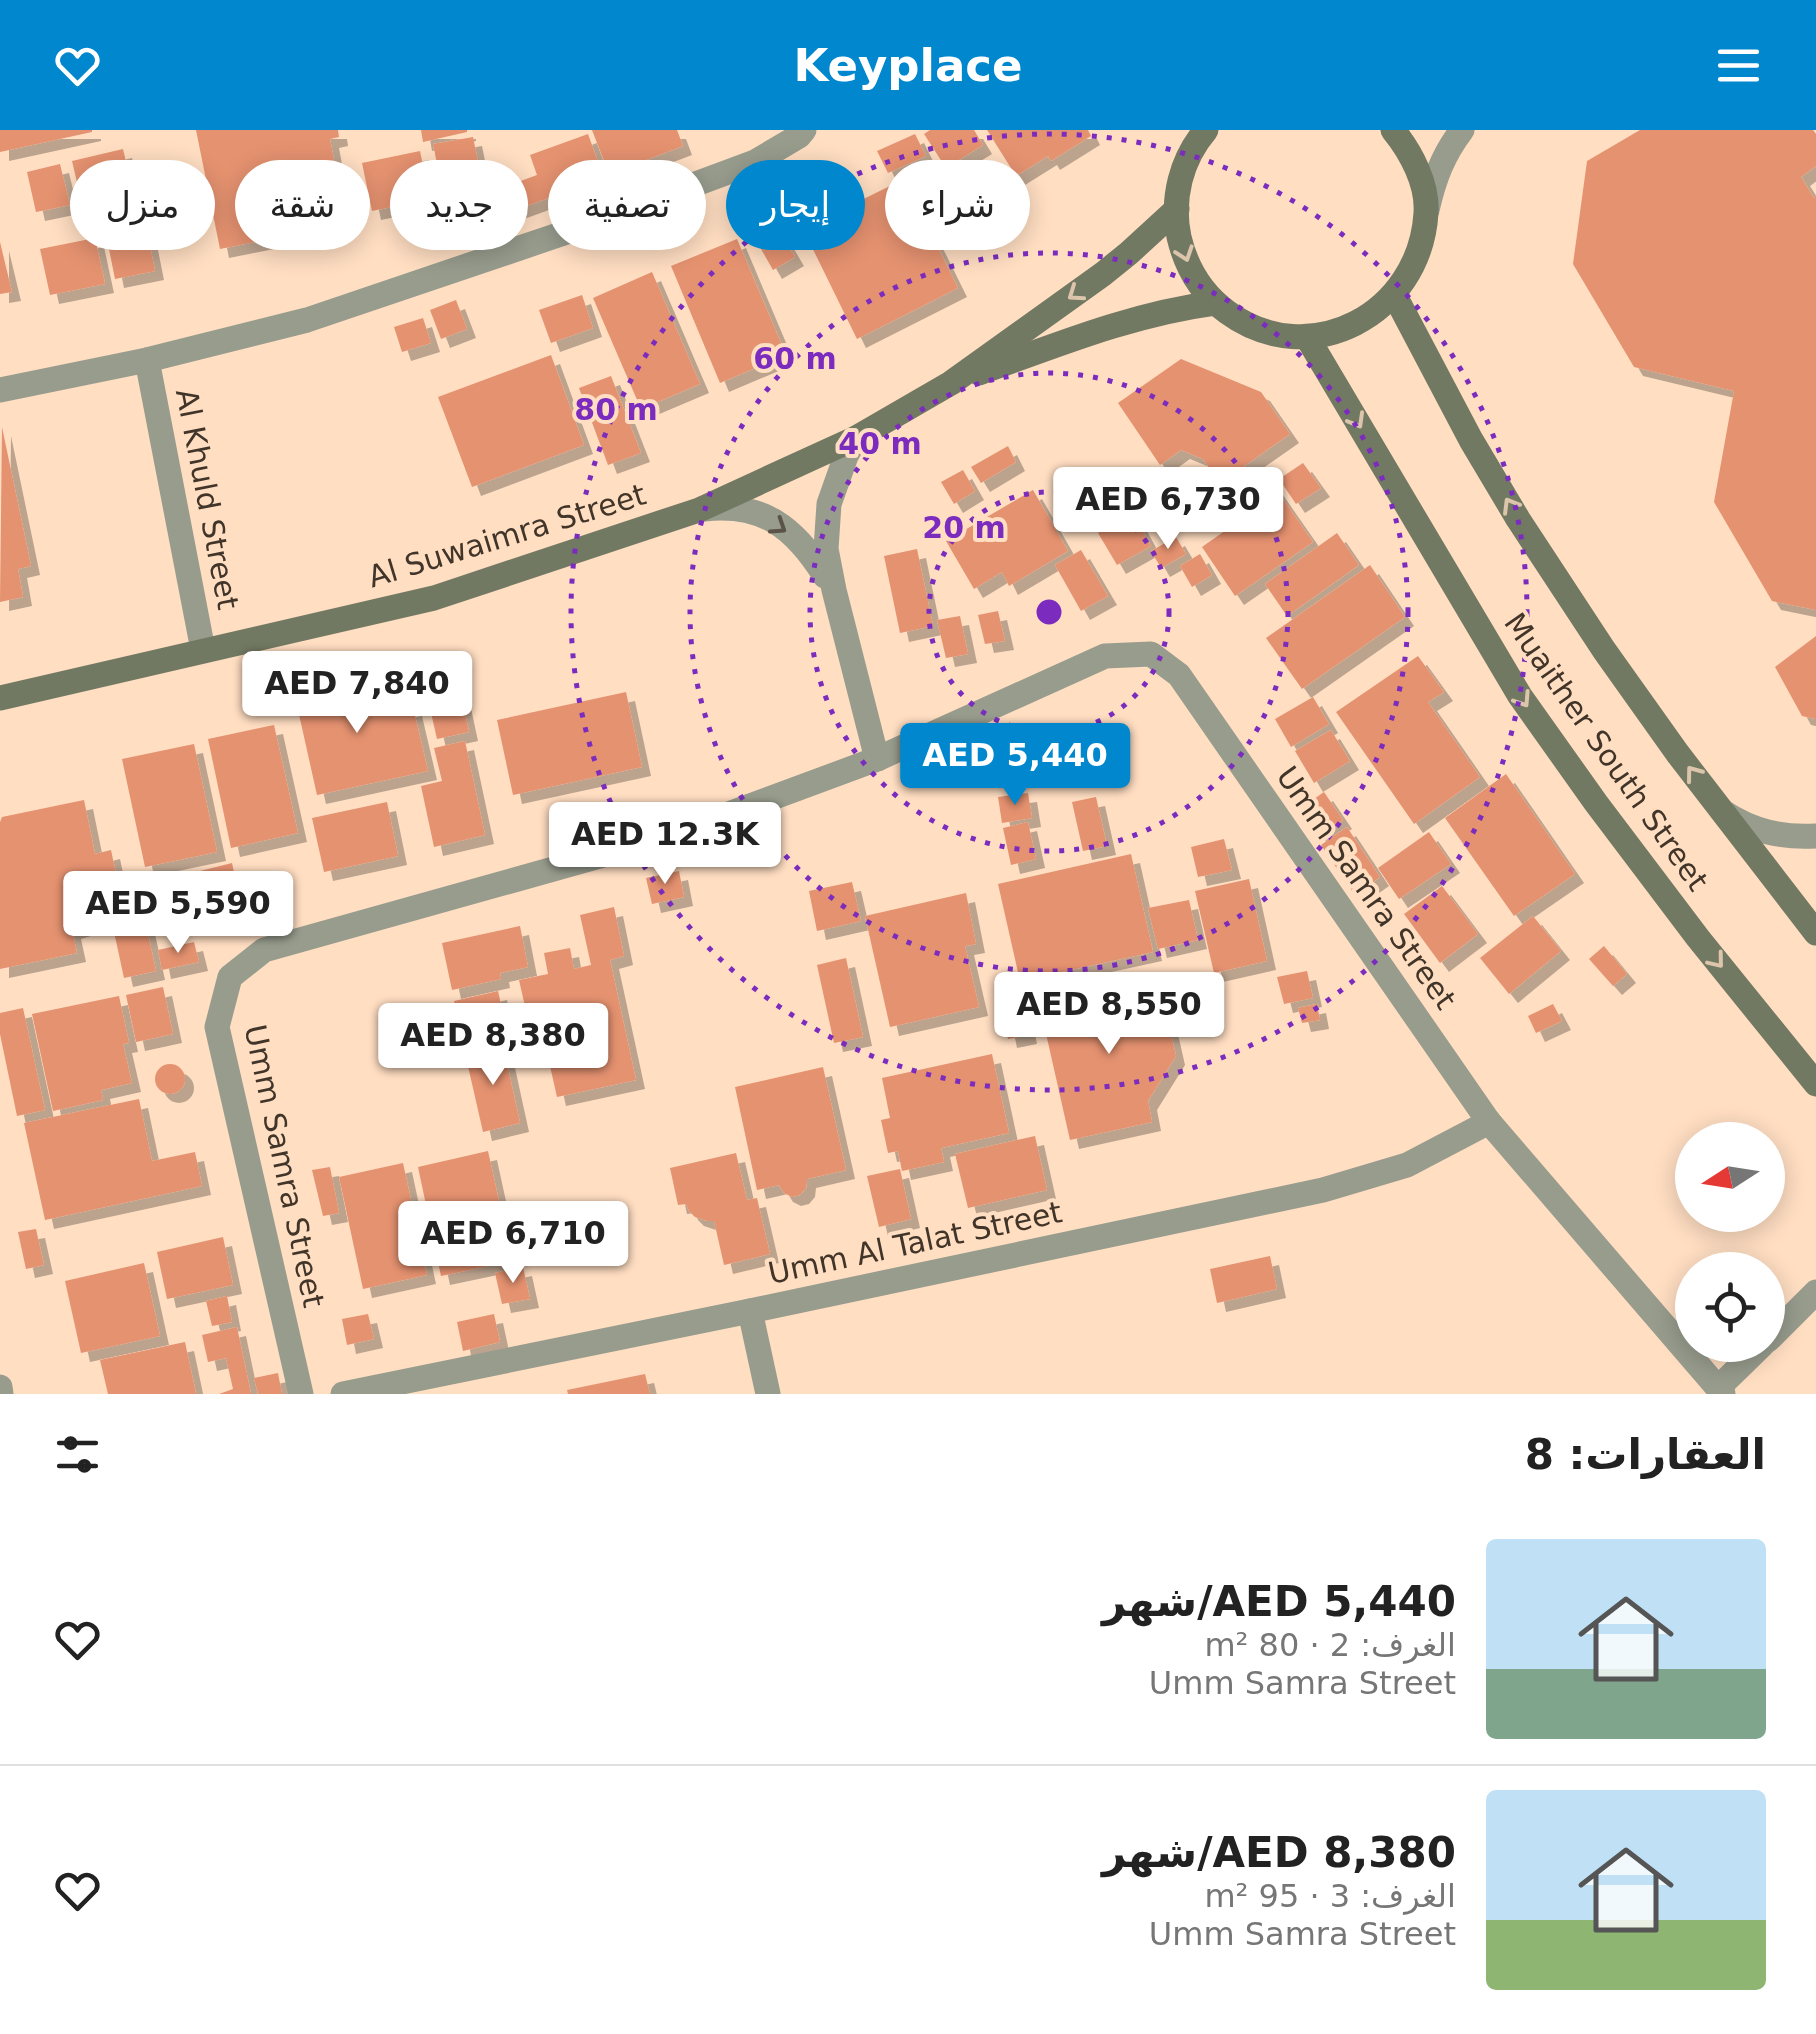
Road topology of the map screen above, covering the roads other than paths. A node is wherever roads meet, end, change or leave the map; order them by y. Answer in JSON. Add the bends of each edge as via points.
{"nodes":[{"id":1,"x":804,"y":130,"type":"edge"},
{"id":2,"x":1393,"y":130,"type":"edge"},
{"id":3,"x":1462,"y":130,"type":"edge"},
{"id":4,"x":1204,"y":131,"type":"edge"},
{"id":5,"x":1177,"y":209,"type":"junction"},
{"id":6,"x":1427,"y":210,"type":"junction"},
{"id":7,"x":1394,"y":294,"type":"junction"},
{"id":8,"x":1215,"y":304,"type":"junction"},
{"id":9,"x":1307,"y":337,"type":"junction"},
{"id":10,"x":147,"y":360,"type":"junction"},
{"id":11,"x":951,"y":383,"type":"junction"},
{"id":12,"x":0,"y":390,"type":"edge"},
{"id":13,"x":856,"y":438,"type":"junction"},
{"id":14,"x":699,"y":510,"type":"junction"},
{"id":15,"x":834,"y":590,"type":"junction"},
{"id":16,"x":203,"y":650,"type":"junction"},
{"id":17,"x":0,"y":698,"type":"edge"},
{"id":18,"x":877,"y":759,"type":"junction"},
{"id":19,"x":1723,"y":812,"type":"junction"},
{"id":20,"x":1816,"y":836,"type":"edge"},
{"id":21,"x":1816,"y":934,"type":"edge"},
{"id":22,"x":1816,"y":1084,"type":"edge"},
{"id":23,"x":1489,"y":1122,"type":"junction"},
{"id":24,"x":1816,"y":1292,"type":"edge"},
{"id":25,"x":750,"y":1311,"type":"junction"},
{"id":26,"x":1785,"y":1323,"type":"edge"},
{"id":27,"x":1746,"y":1362,"type":"edge"},
{"id":28,"x":1720,"y":1391,"type":"edge"},
{"id":29,"x":300,"y":1394,"type":"edge"},
{"id":30,"x":343,"y":1394,"type":"edge"},
{"id":31,"x":768,"y":1394,"type":"edge"}],
"edges":[{"from":1,"to":10,"type":"street","name":"Al Khuld Street","via":[[755,162],[561,234],[307,320]]},
{"from":2,"to":6,"type":"street","via":[[1411,156]]},
{"from":3,"to":6,"type":"street","via":[[1434,178]]},
{"from":4,"to":5,"type":"street","via":[[1182,170]]},
{"from":5,"to":8,"type":"street","one_way":true,"via":[[1183,254]]},
{"from":5,"to":11,"type":"street","name":"Al Suwaimra Street","one_way":true,"via":[[1103,274]]},
{"from":6,"to":7,"type":"street","via":[[1417,256]]},
{"from":7,"to":9,"type":"street","via":[[1364,320]]},
{"from":19,"to":7,"type":"street","name":"Muaither South Street","one_way":true,"via":[[1518,519]]},
{"from":8,"to":9,"type":"street","via":[[1256,329]]},
{"from":8,"to":11,"type":"street","name":"Al Suwaimra Street","via":[[1132,318]]},
{"from":9,"to":22,"type":"street","name":"Muaither South Street","one_way":true,"via":[[1520,696],[1698,938]]},
{"from":10,"to":12,"type":"street","name":"Al Khuld Street"},
{"from":10,"to":16,"type":"street","name":"Al Khuld Street"},
{"from":11,"to":13,"type":"street","name":"Al Suwaimra Street"},
{"from":13,"to":14,"type":"street","name":"Al Suwaimra Street"},
{"from":13,"to":15,"type":"street","via":[[829,504],[826,549]]},
{"from":14,"to":15,"type":"street","one_way":true,"via":[[731,506],[776,521],[808,549]]},
{"from":14,"to":16,"type":"street","name":"Al Suwaimra Street","via":[[434,598]]},
{"from":15,"to":18,"type":"street"},
{"from":16,"to":17,"type":"street","name":"Al Suwaimra Street"},
{"from":18,"to":23,"type":"street","name":"Umm Samra Street","via":[[1105,656],[1150,654],[1179,675]]},
{"from":18,"to":29,"type":"street","name":"Umm Samra Street","via":[[664,838],[264,950],[230,976],[217,1027]]},
{"from":19,"to":20,"type":"street","via":[[1776,835]]},
{"from":19,"to":21,"type":"street","name":"Muaither South Street"},
{"from":23,"to":25,"type":"street","name":"Umm Al Talat Street","via":[[1407,1165],[1323,1190]]},
{"from":23,"to":28,"type":"street","name":"Umm Samra Street"},
{"from":24,"to":26,"type":"street"},
{"from":25,"to":30,"type":"street","name":"Umm Al Talat Street"},
{"from":25,"to":31,"type":"street"},
{"from":27,"to":28,"type":"street","name":"Umm Samra Street"}]}
